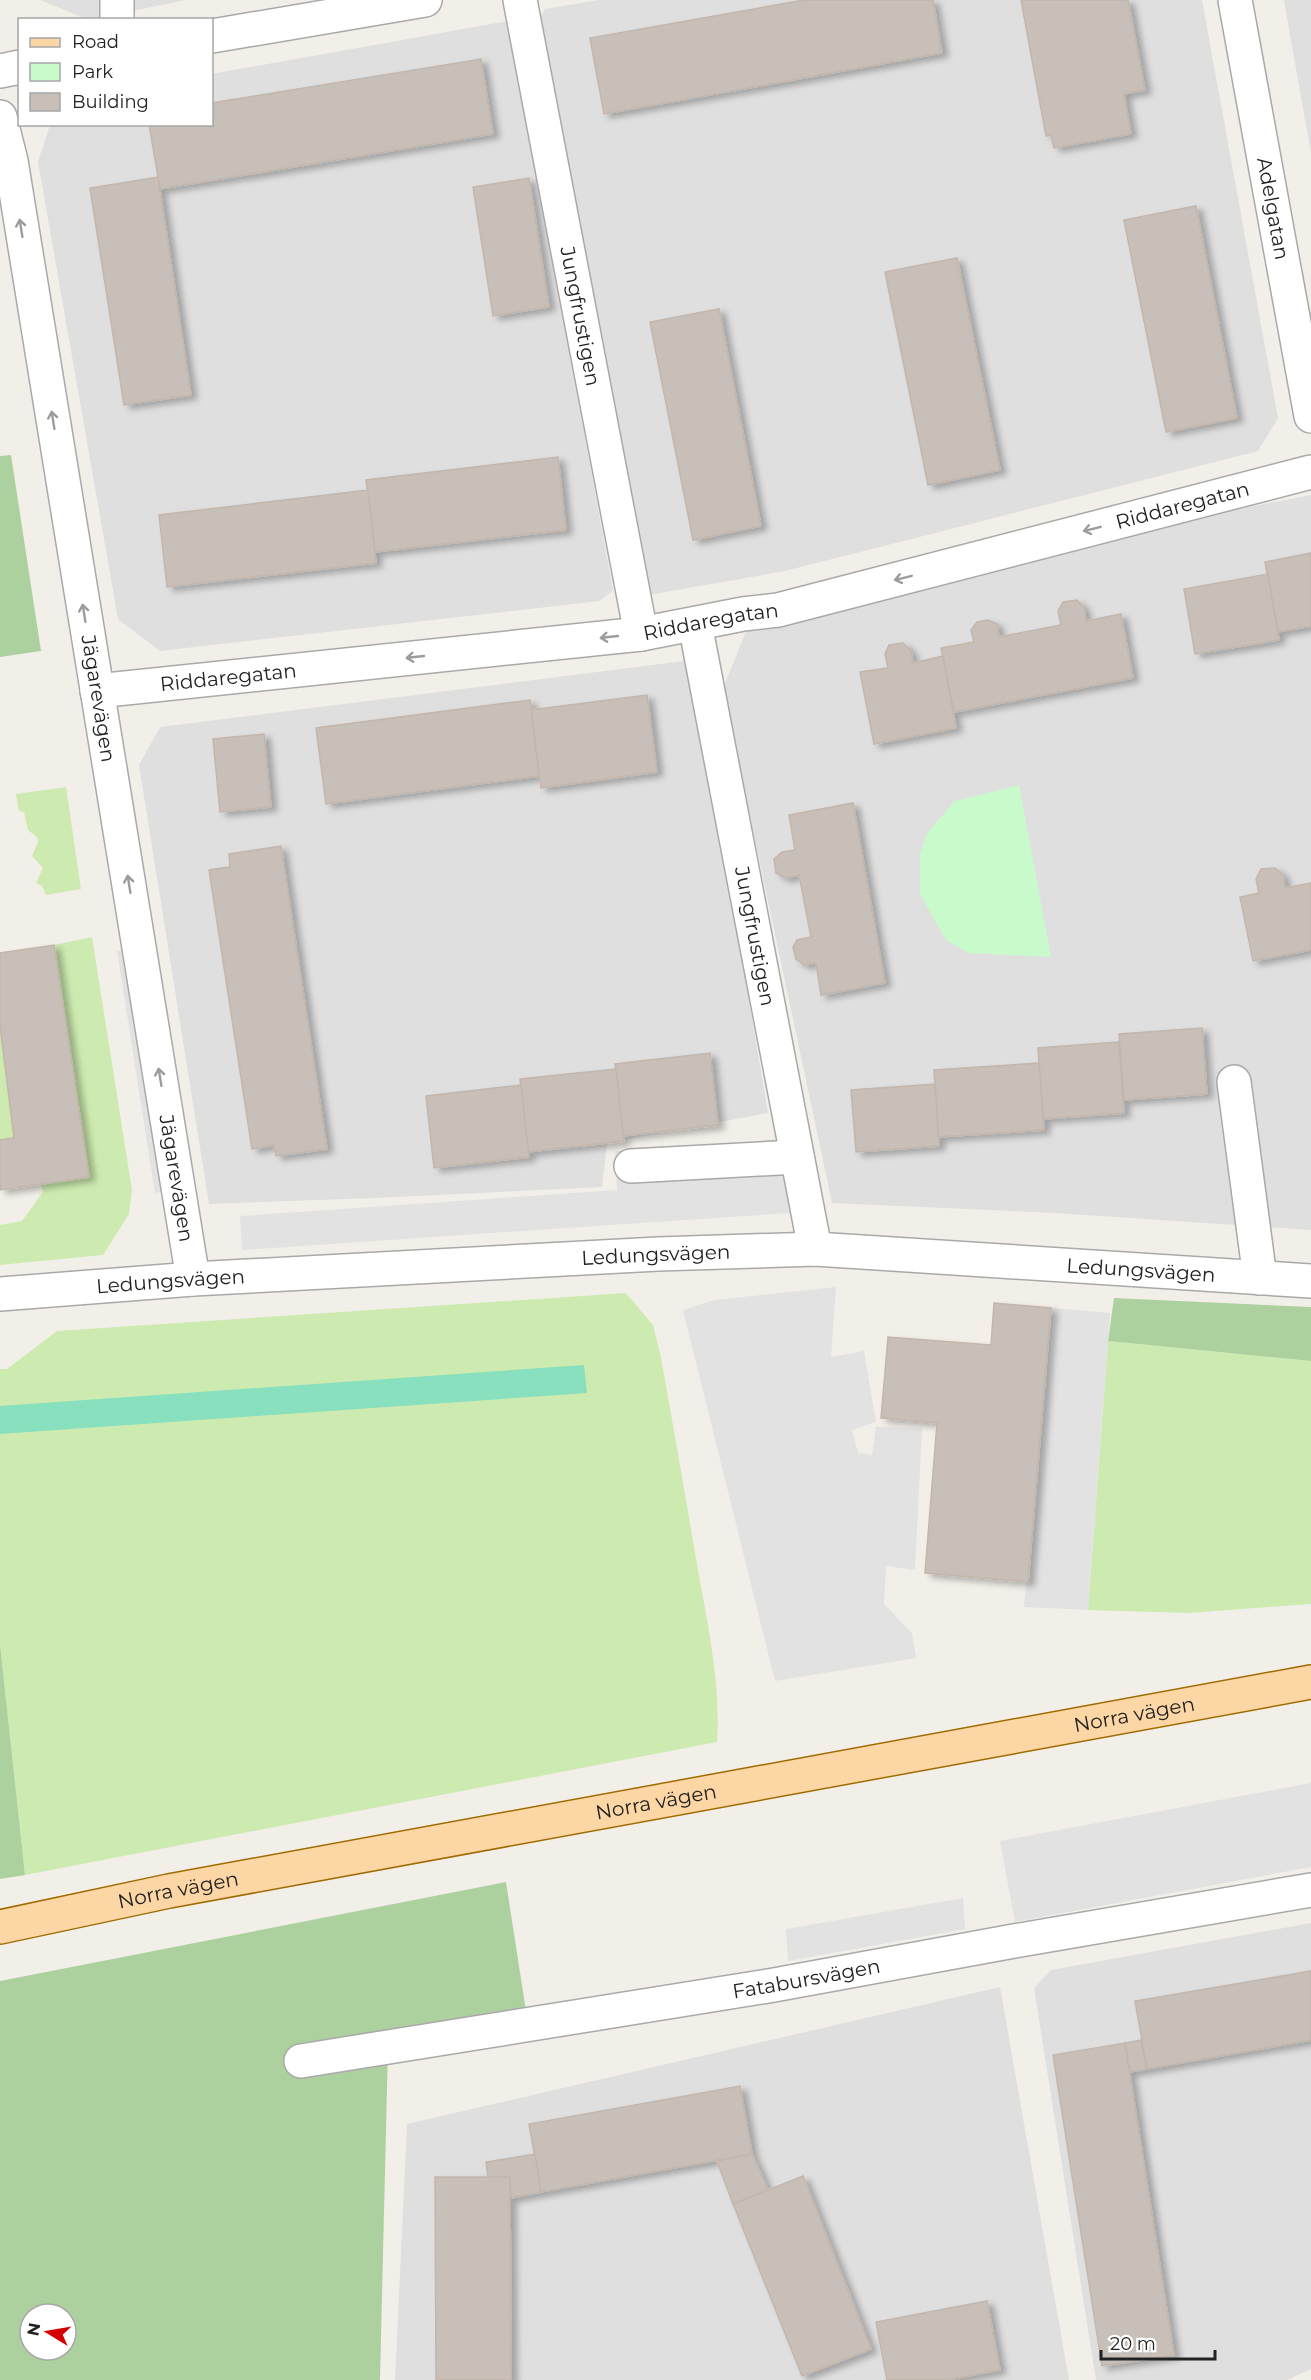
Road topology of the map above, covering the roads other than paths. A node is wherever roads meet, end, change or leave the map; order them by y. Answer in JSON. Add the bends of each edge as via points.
{"nodes":[{"id":1,"x":117,"y":0,"type":"edge"},
{"id":2,"x":425,"y":0,"type":"edge"},
{"id":3,"x":520,"y":0,"type":"edge"},
{"id":4,"x":1234,"y":0,"type":"edge"},
{"id":5,"x":117,"y":18,"type":"edge"},
{"id":6,"x":213,"y":36,"type":"edge"},
{"id":7,"x":18,"y":67,"type":"edge"},
{"id":8,"x":0,"y":71,"type":"edge"},
{"id":9,"x":0,"y":117,"type":"edge"},
{"id":10,"x":1311,"y":416,"type":"edge"},
{"id":11,"x":1311,"y":472,"type":"edge"},
{"id":12,"x":694,"y":624,"type":"junction"},
{"id":13,"x":641,"y":634,"type":"junction"},
{"id":14,"x":97,"y":691,"type":"junction"},
{"id":15,"x":1234,"y":1082,"type":"dead end"},
{"id":16,"x":797,"y":1157,"type":"junction"},
{"id":17,"x":631,"y":1166,"type":"dead end"},
{"id":18,"x":815,"y":1249,"type":"junction"},
{"id":19,"x":1260,"y":1278,"type":"junction"},
{"id":20,"x":193,"y":1280,"type":"junction"},
{"id":21,"x":1311,"y":1281,"type":"edge"},
{"id":22,"x":0,"y":1294,"type":"edge"},
{"id":23,"x":1311,"y":1682,"type":"edge"},
{"id":24,"x":1311,"y":1890,"type":"edge"},
{"id":25,"x":0,"y":1927,"type":"edge"},
{"id":26,"x":301,"y":2061,"type":"dead end"}],
"edges":[{"from":1,"to":5,"type":"street"},
{"from":2,"to":6,"type":"street"},
{"from":3,"to":13,"type":"street","name":"Jungfrustigen"},
{"from":4,"to":10,"type":"street","name":"Adelgatan"},
{"from":7,"to":8,"type":"street"},
{"from":14,"to":9,"type":"street","name":"Jägarevägen","one_way":true},
{"from":11,"to":12,"type":"street","name":"Riddaregatan","one_way":true,"via":[[778,610]]},
{"from":12,"to":13,"type":"street","name":"Riddaregatan"},
{"from":12,"to":16,"type":"street","name":"Jungfrustigen"},
{"from":13,"to":14,"type":"street","name":"Riddaregatan","one_way":true},
{"from":20,"to":14,"type":"street","name":"Jägarevägen","one_way":true},
{"from":15,"to":19,"type":"street"},
{"from":16,"to":17,"type":"street"},
{"from":16,"to":18,"type":"street","name":"Jungfrustigen"},
{"from":18,"to":19,"type":"street","name":"Ledungsvägen"},
{"from":18,"to":20,"type":"street","name":"Ledungsvägen"},
{"from":19,"to":21,"type":"street","name":"Ledungsvägen"},
{"from":20,"to":22,"type":"street","name":"Ledungsvägen"},
{"from":23,"to":25,"type":"main road","name":"Norra vägen","via":[[180,1889]]},
{"from":24,"to":26,"type":"street","name":"Fatabursvägen","via":[[774,1985]]}]}
